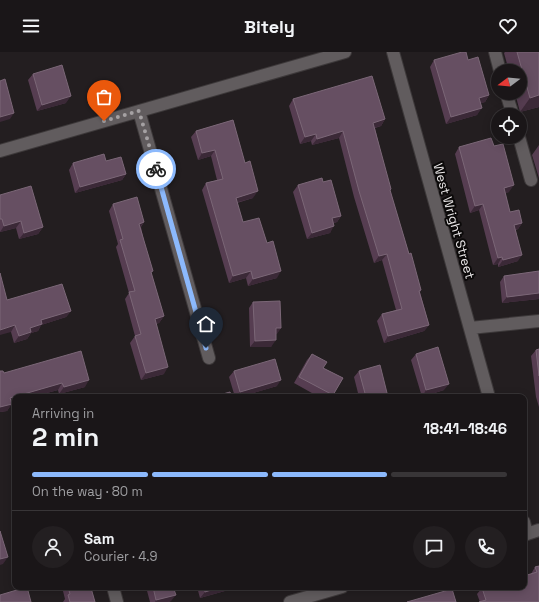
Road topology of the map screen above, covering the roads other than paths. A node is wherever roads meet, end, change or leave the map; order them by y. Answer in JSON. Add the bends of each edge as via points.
{"nodes":[{"id":1,"x":345,"y":52,"type":"edge"},
{"id":2,"x":393,"y":52,"type":"edge"},
{"id":3,"x":495,"y":52,"type":"edge"},
{"id":4,"x":498,"y":64,"type":"edge"},
{"id":5,"x":139,"y":111,"type":"junction"},
{"id":6,"x":521,"y":144,"type":"edge"},
{"id":7,"x":0,"y":151,"type":"edge"},
{"id":8,"x":531,"y":180,"type":"dead end"},
{"id":9,"x":539,"y":321,"type":"edge"},
{"id":10,"x":470,"y":328,"type":"junction"},
{"id":11,"x":209,"y":358,"type":"dead end"},
{"id":12,"x":488,"y":394,"type":"edge"},
{"id":13,"x":539,"y":530,"type":"edge"},
{"id":14,"x":527,"y":534,"type":"edge"},
{"id":15,"x":114,"y":590,"type":"edge"},
{"id":16,"x":332,"y":590,"type":"edge"},
{"id":17,"x":117,"y":602,"type":"edge"},
{"id":18,"x":290,"y":602,"type":"edge"}],
"edges":[{"from":1,"to":5,"type":"street"},
{"from":2,"to":10,"type":"street","name":"West Wright Street"},
{"from":3,"to":4,"type":"street"},
{"from":5,"to":7,"type":"street"},
{"from":5,"to":11,"type":"street"},
{"from":6,"to":8,"type":"street"},
{"from":9,"to":10,"type":"street"},
{"from":10,"to":12,"type":"street","name":"West Wright Street"},
{"from":13,"to":14,"type":"street"},
{"from":15,"to":17,"type":"street"},
{"from":16,"to":18,"type":"street"}]}
